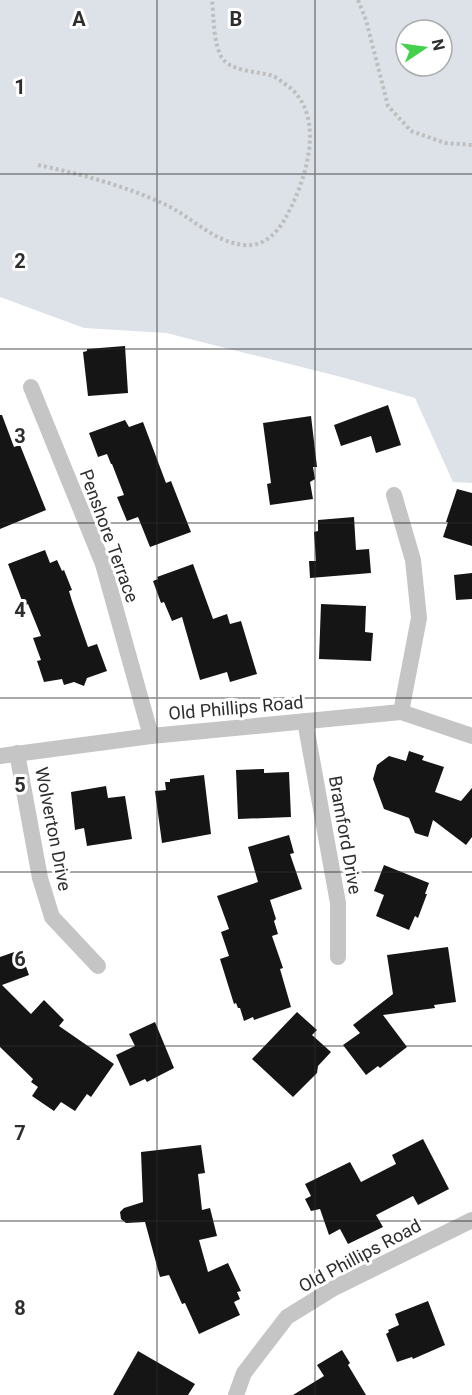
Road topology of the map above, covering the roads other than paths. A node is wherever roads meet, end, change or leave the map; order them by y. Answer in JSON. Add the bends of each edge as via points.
{"nodes":[{"id":1,"x":31,"y":387,"type":"dead end"},
{"id":2,"x":394,"y":495,"type":"dead end"},
{"id":3,"x":401,"y":712,"type":"junction"},
{"id":4,"x":305,"y":722,"type":"junction"},
{"id":5,"x":151,"y":736,"type":"junction"},
{"id":6,"x":472,"y":736,"type":"edge"},
{"id":7,"x":17,"y":753,"type":"junction"},
{"id":8,"x":0,"y":756,"type":"edge"},
{"id":9,"x":338,"y":957,"type":"dead end"},
{"id":10,"x":98,"y":966,"type":"dead end"},
{"id":11,"x":472,"y":1220,"type":"edge"},
{"id":12,"x":236,"y":1395,"type":"edge"}],
"edges":[{"from":1,"to":5,"type":"street","name":"Penshore Terrace","via":[[103,564]]},
{"from":2,"to":3,"type":"street","via":[[412,560],[419,618]]},
{"from":3,"to":4,"type":"street","name":"Old Phillips Road"},
{"from":3,"to":6,"type":"street","name":"Old Phillips Road"},
{"from":4,"to":5,"type":"street","name":"Old Phillips Road"},
{"from":4,"to":9,"type":"street","name":"Bramford Drive","via":[[338,903]]},
{"from":5,"to":7,"type":"street","name":"Old Phillips Road"},
{"from":7,"to":8,"type":"street","name":"Old Phillips Road"},
{"from":7,"to":10,"type":"street","name":"Wolverton Drive","via":[[40,878],[52,917]]},
{"from":11,"to":12,"type":"street","name":"Old Phillips Road","via":[[334,1288],[287,1317],[244,1373]]}]}
